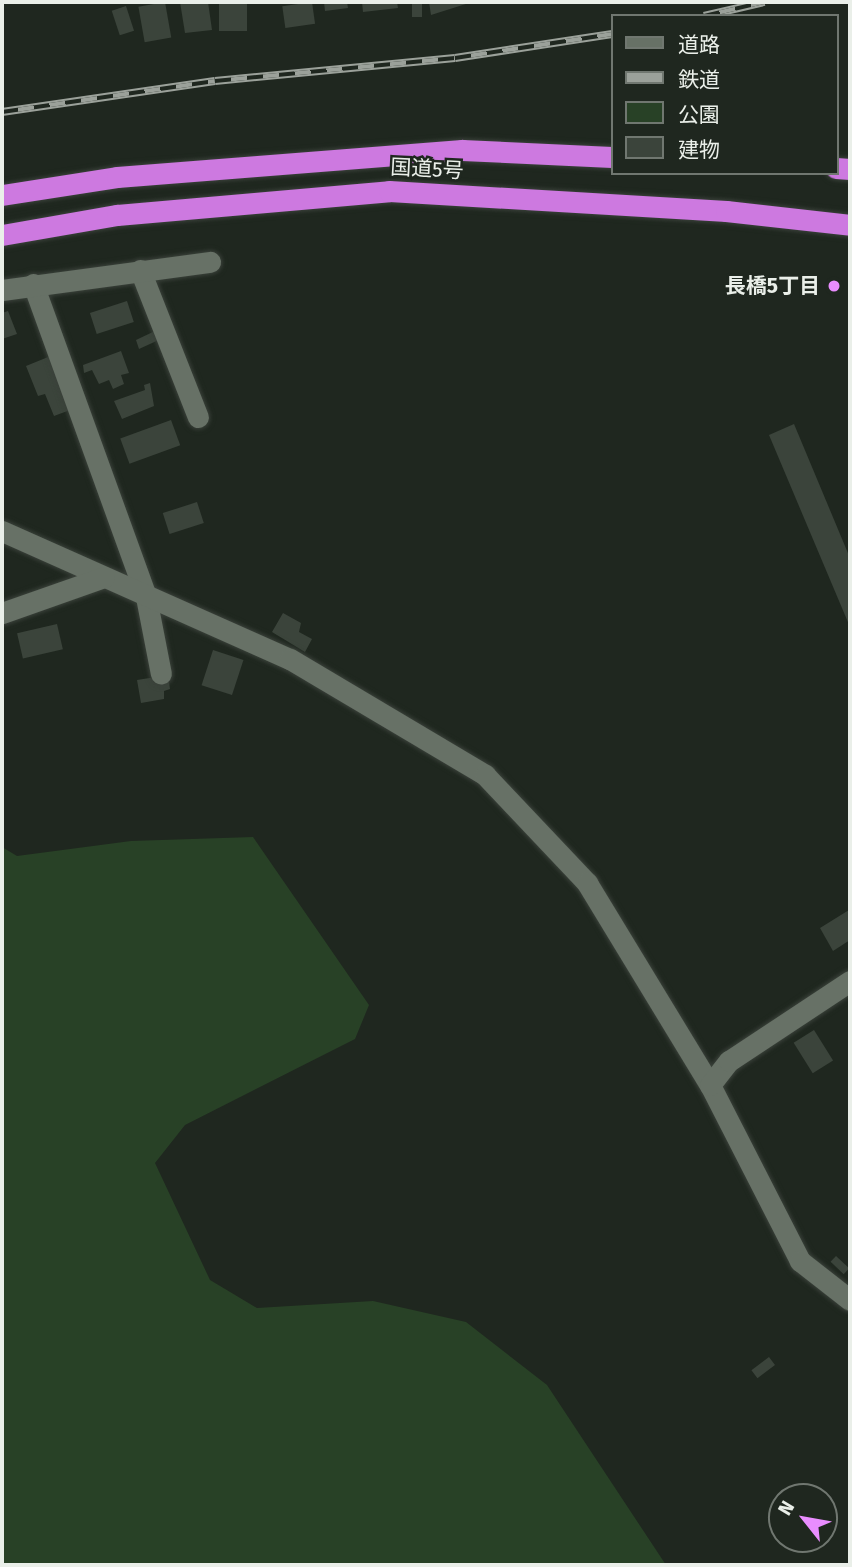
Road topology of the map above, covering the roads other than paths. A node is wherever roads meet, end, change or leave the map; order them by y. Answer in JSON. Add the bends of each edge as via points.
{"nodes":[{"id":1,"x":610,"y":157,"type":"edge"},
{"id":2,"x":2,"y":195,"type":"edge"},
{"id":3,"x":850,"y":225,"type":"edge"},
{"id":4,"x":2,"y":235,"type":"edge"},
{"id":5,"x":209,"y":262,"type":"dead end"},
{"id":6,"x":140,"y":270,"type":"junction"},
{"id":7,"x":33,"y":284,"type":"junction"},
{"id":8,"x":2,"y":290,"type":"edge"},
{"id":9,"x":198,"y":417,"type":"dead end"},
{"id":10,"x":2,"y":531,"type":"edge"},
{"id":11,"x":104,"y":577,"type":"junction"},
{"id":12,"x":146,"y":597,"type":"junction"},
{"id":13,"x":2,"y":613,"type":"edge"},
{"id":14,"x":161,"y":674,"type":"dead end"},
{"id":15,"x":850,"y":981,"type":"edge"},
{"id":16,"x":710,"y":1086,"type":"junction"},
{"id":17,"x":850,"y":1300,"type":"edge"}],
"edges":[{"from":1,"to":2,"type":"highway","name":"国道5号","via":[[462,150],[117,177]]},
{"from":3,"to":4,"type":"highway","name":"国道5号","via":[[726,211],[389,191],[117,215]]},
{"from":5,"to":6,"type":"street"},
{"from":6,"to":7,"type":"street"},
{"from":6,"to":9,"type":"street"},
{"from":7,"to":8,"type":"street"},
{"from":7,"to":12,"type":"street"},
{"from":10,"to":11,"type":"street"},
{"from":11,"to":12,"type":"street"},
{"from":11,"to":13,"type":"street"},
{"from":12,"to":14,"type":"street"},
{"from":12,"to":16,"type":"street","via":[[290,659],[485,775],[587,883]]},
{"from":15,"to":16,"type":"street","via":[[729,1061]]},
{"from":16,"to":17,"type":"street","via":[[800,1261]]}]}
